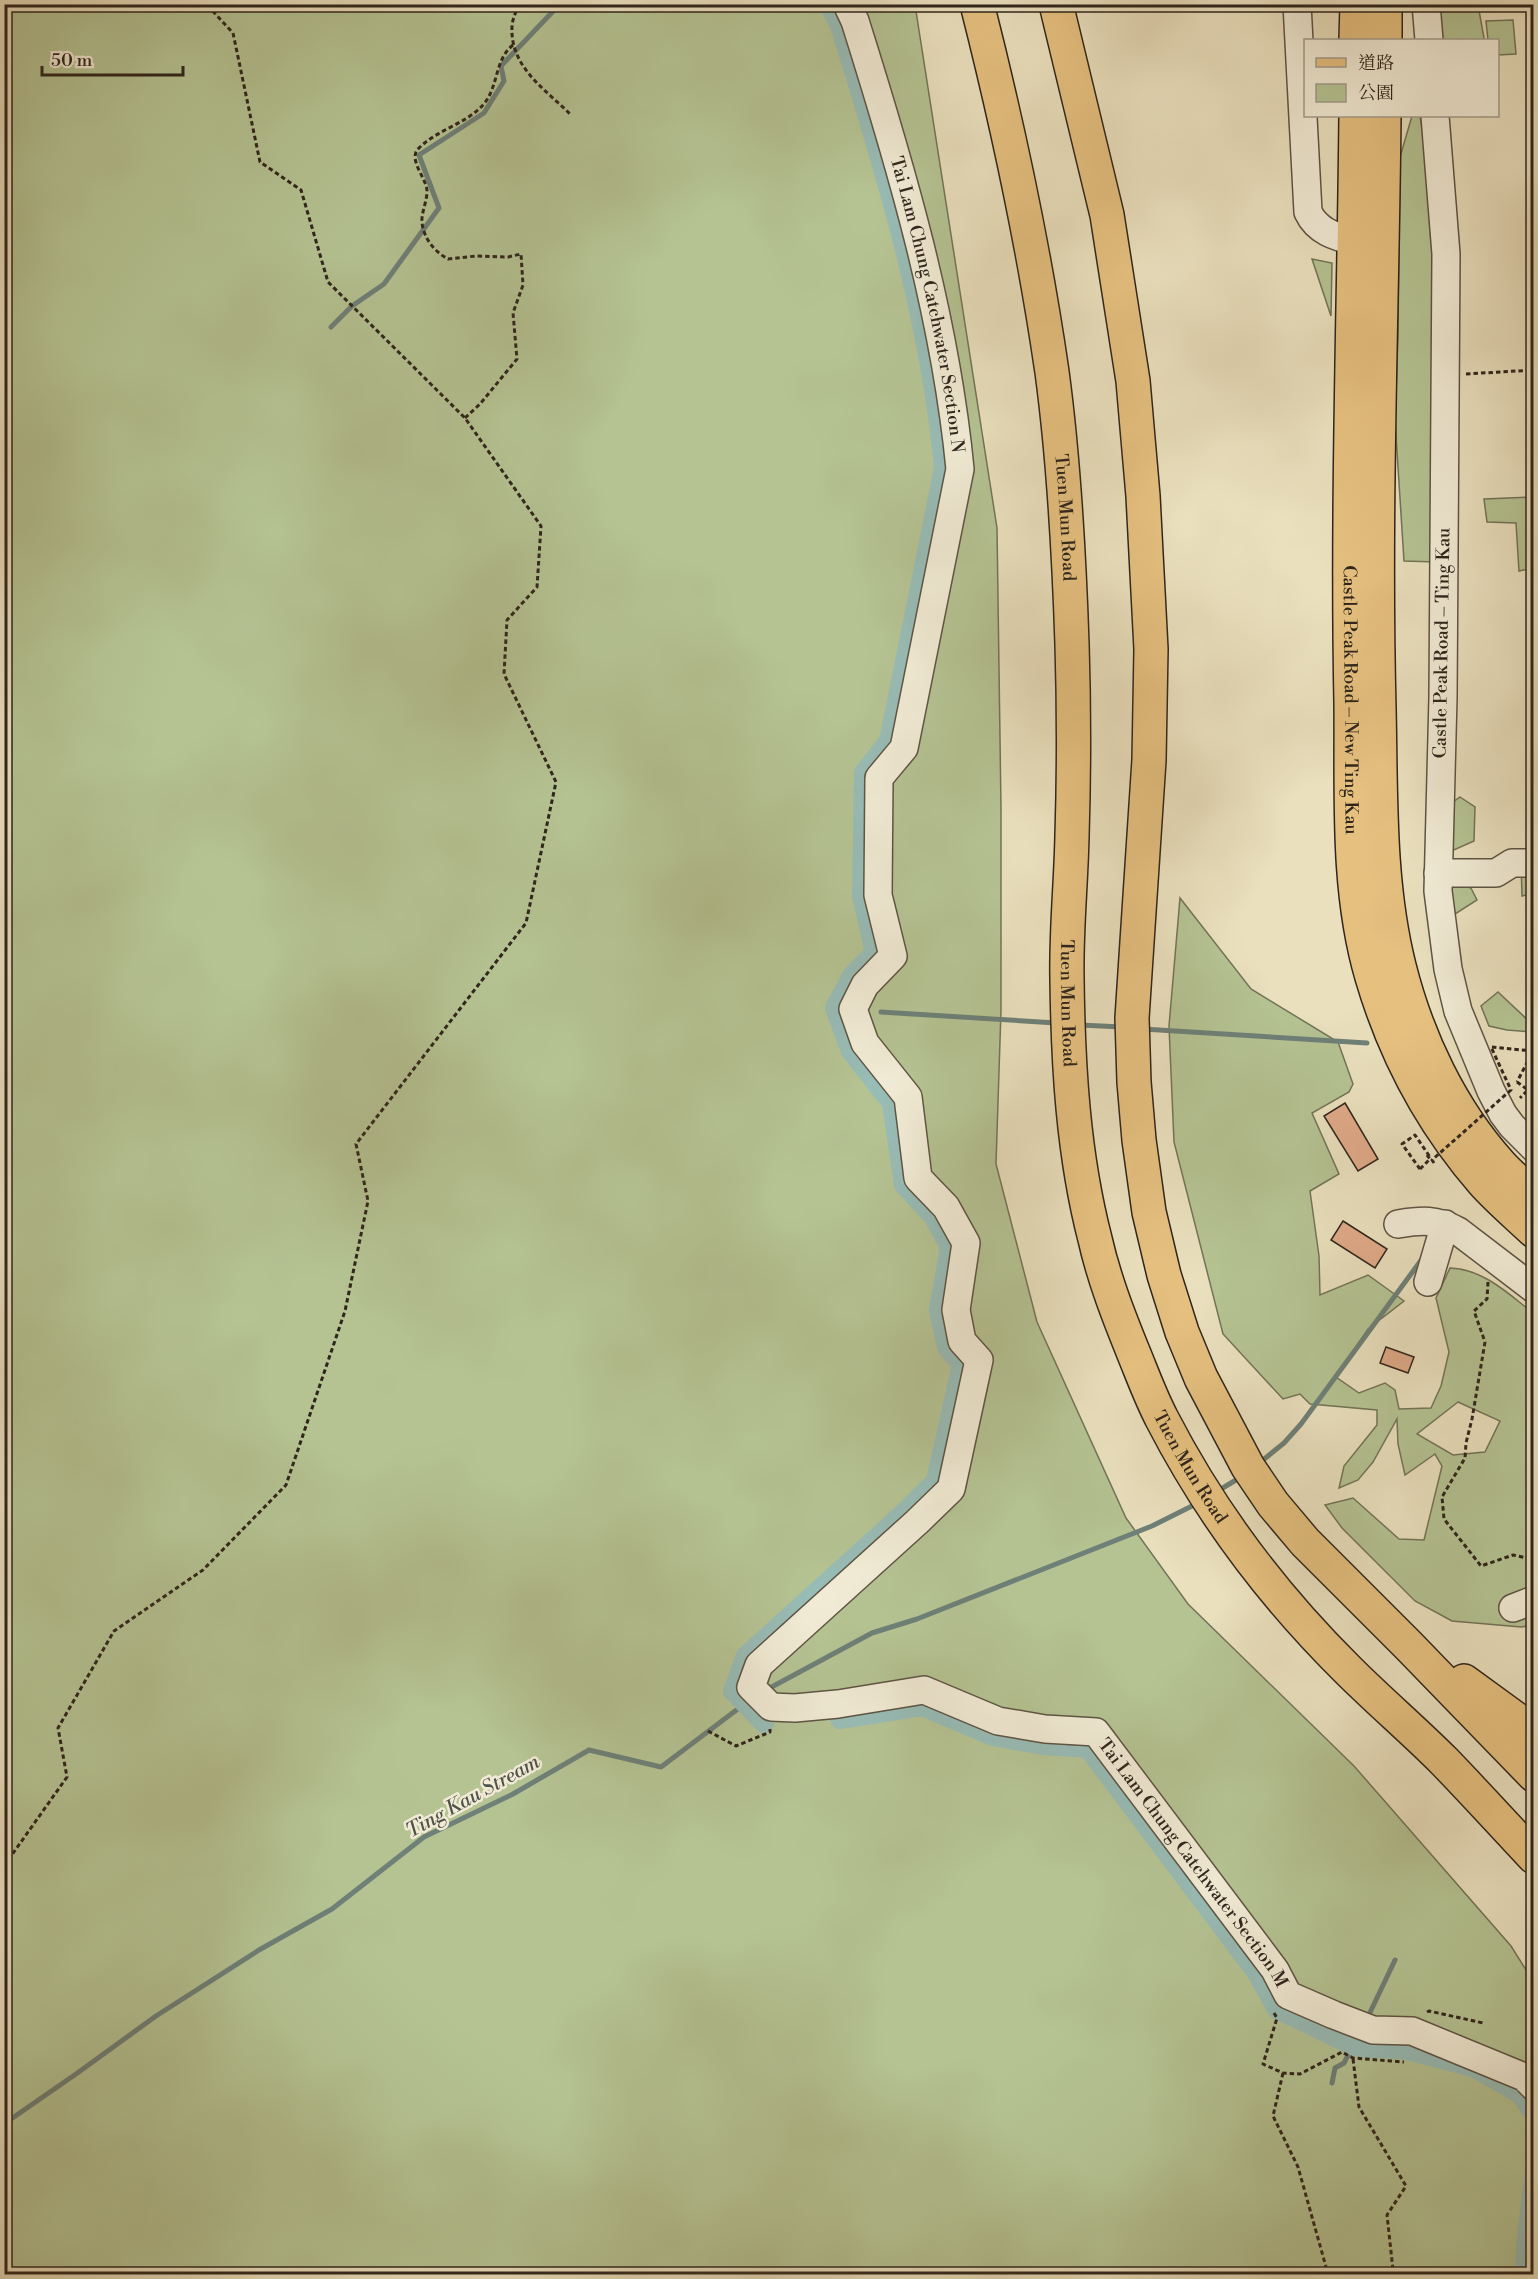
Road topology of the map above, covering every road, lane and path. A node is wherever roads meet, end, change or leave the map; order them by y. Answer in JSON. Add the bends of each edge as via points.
{"nodes":[{"id":1,"x":206,"y":4,"type":"edge"},
{"id":2,"x":519,"y":4,"type":"edge"},
{"id":3,"x":847,"y":4,"type":"edge"},
{"id":4,"x":977,"y":4,"type":"edge"},
{"id":5,"x":1056,"y":4,"type":"edge"},
{"id":6,"x":1297,"y":4,"type":"edge"},
{"id":7,"x":1357,"y":4,"type":"edge"},
{"id":8,"x":1385,"y":4,"type":"edge"},
{"id":9,"x":1426,"y":4,"type":"edge"},
{"id":10,"x":1356,"y":39,"type":"edge"},
{"id":11,"x":1385,"y":39,"type":"edge"},
{"id":12,"x":1429,"y":39,"type":"edge"},
{"id":13,"x":513,"y":45,"type":"junction"},
{"id":14,"x":570,"y":114,"type":"dead end"},
{"id":15,"x":1356,"y":117,"type":"edge"},
{"id":16,"x":1384,"y":117,"type":"edge"},
{"id":17,"x":1435,"y":117,"type":"edge"},
{"id":18,"x":1355,"y":241,"type":"junction"},
{"id":19,"x":1533,"y":370,"type":"edge"},
{"id":20,"x":1459,"y":374,"type":"dead end"},
{"id":21,"x":465,"y":418,"type":"junction"},
{"id":22,"x":1533,"y":863,"type":"edge"},
{"id":23,"x":1438,"y":873,"type":"junction"},
{"id":24,"x":1533,"y":1051,"type":"edge"},
{"id":25,"x":1533,"y":1077,"type":"edge"},
{"id":26,"x":1517,"y":1082,"type":"dead end"},
{"id":27,"x":1528,"y":1089,"type":"dead end"},
{"id":28,"x":1533,"y":1148,"type":"edge"},
{"id":29,"x":1430,"y":1157,"type":"dead end"},
{"id":30,"x":1434,"y":1163,"type":"dead end"},
{"id":31,"x":1420,"y":1169,"type":"dead end"},
{"id":32,"x":1533,"y":1196,"type":"edge"},
{"id":33,"x":1398,"y":1224,"type":"dead end"},
{"id":34,"x":1445,"y":1224,"type":"junction"},
{"id":35,"x":1533,"y":1231,"type":"edge"},
{"id":36,"x":1480,"y":1250,"type":"junction"},
{"id":37,"x":1428,"y":1282,"type":"dead end"},
{"id":38,"x":1533,"y":1290,"type":"edge"},
{"id":39,"x":1533,"y":1561,"type":"edge"},
{"id":40,"x":769,"y":1699,"type":"junction"},
{"id":41,"x":1487,"y":1711,"type":"junction"},
{"id":42,"x":708,"y":1731,"type":"dead end"},
{"id":43,"x":1533,"y":1732,"type":"edge"},
{"id":44,"x":1533,"y":1775,"type":"edge"},
{"id":45,"x":1533,"y":1857,"type":"edge"},
{"id":46,"x":4,"y":1866,"type":"edge"},
{"id":47,"x":1277,"y":2018,"type":"dead end"},
{"id":48,"x":1353,"y":2058,"type":"junction"},
{"id":49,"x":1404,"y":2062,"type":"dead end"},
{"id":50,"x":1283,"y":2073,"type":"junction"},
{"id":51,"x":1533,"y":2087,"type":"edge"},
{"id":52,"x":1328,"y":2274,"type":"edge"},
{"id":53,"x":1398,"y":2274,"type":"edge"}],
"edges":[{"from":1,"to":21,"type":"path","via":[[233,33],[260,162],[301,190],[328,282]]},
{"from":2,"to":13,"type":"path","via":[[512,25]]},
{"from":3,"to":40,"type":"street","name":"Tai Lam Chung Catchwater Section N","via":[[900,166],[930,286],[956,424],[960,469],[904,748],[879,778],[878,895],[893,956],[865,985],[853,1009],[865,1043],[908,1097],[918,1178],[945,1207],[966,1243],[956,1310],[962,1341],[979,1360],[951,1489],[759,1665]]},
{"from":4,"to":45,"type":"main road","name":"Tuen Mun Road","via":[[1028,225],[1058,424],[1068,553],[1074,753],[1067,974],[1069,1056],[1085,1193],[1101,1262],[1159,1414],[1189,1470],[1256,1568],[1346,1668],[1442,1759]]},
{"from":5,"to":41,"type":"main road","via":[[1107,215],[1133,381],[1143,496],[1150,649],[1149,760],[1132,1018],[1134,1082],[1149,1212],[1164,1275],[1201,1378],[1248,1467],[1273,1503],[1305,1542],[1409,1646],[1450,1671]]},
{"from":6,"to":18,"type":"street","via":[[1308,212],[1326,231]]},
{"from":7,"to":10,"type":"main road"},
{"from":8,"to":11,"type":"main road"},
{"from":9,"to":12,"type":"street"},
{"from":13,"to":14,"type":"path","via":[[520,65]]},
{"from":13,"to":21,"type":"path","via":[[504,52],[494,88],[482,106],[417,150],[415,156],[427,190],[422,224],[434,251],[448,260],[521,254],[523,285],[513,313],[517,359]]},
{"from":15,"to":18,"type":"main road","name":"Castle Peak Road – New Ting Kau"},
{"from":16,"to":32,"type":"main road","name":"Castle Peak Road – New Ting Kau","via":[[1377,637],[1383,857],[1389,914],[1415,1019],[1435,1066],[1464,1117],[1500,1164]]},
{"from":17,"to":23,"type":"street","name":"Castle Peak Road – Ting Kau","via":[[1446,254]]},
{"from":18,"to":35,"type":"main road","name":"Castle Peak Road – New Ting Kau","via":[[1350,635],[1353,858],[1360,919],[1371,975],[1412,1080],[1442,1130],[1484,1183]]},
{"from":19,"to":20,"type":"path"},
{"from":21,"to":46,"type":"path","via":[[541,526],[537,587],[507,620],[504,674],[556,782],[526,923],[356,1144],[368,1201],[345,1311],[286,1485],[203,1570],[114,1631],[58,1728],[67,1777]]},
{"from":22,"to":23,"type":"street","via":[[1512,863],[1496,873]]},
{"from":23,"to":28,"type":"street","name":"Castle Peak Road – Ting Kau","via":[[1448,969],[1458,1011],[1503,1114]]},
{"from":24,"to":26,"type":"path","bridge":true},
{"from":24,"to":30,"type":"path","bridge":true,"via":[[1491,1047],[1511,1090],[1432,1160]]},
{"from":25,"to":27,"type":"path"},
{"from":29,"to":31,"type":"path","bridge":true,"via":[[1414,1135],[1402,1144]]},
{"from":33,"to":34,"type":"street","via":[[1422,1220]]},
{"from":34,"to":36,"type":"street"},
{"from":34,"to":37,"type":"street"},
{"from":36,"to":38,"type":"street"},
{"from":36,"to":39,"type":"path","via":[[1480,1268],[1488,1279],[1486,1299],[1474,1311],[1485,1341],[1465,1458],[1442,1497],[1444,1519],[1481,1566],[1513,1555]]},
{"from":40,"to":42,"type":"path","via":[[773,1717],[770,1731],[736,1746]]},
{"from":40,"to":51,"type":"street","name":"Tai Lam Chung Catchwater Section M","via":[[838,1704],[924,1690],[998,1721],[1045,1730],[1096,1732],[1275,1970],[1288,1995],[1362,2026],[1412,2031],[1524,2077]]},
{"from":41,"to":43,"type":"main road"},
{"from":41,"to":44,"type":"main road"},
{"from":47,"to":50,"type":"path","via":[[1263,2064]]},
{"from":48,"to":49,"type":"path"},
{"from":48,"to":50,"type":"path","via":[[1342,2052],[1300,2074]]},
{"from":48,"to":53,"type":"path","via":[[1359,2107],[1406,2186],[1386,2215],[1393,2271]]},
{"from":50,"to":52,"type":"path","via":[[1273,2116],[1298,2167]]}]}
